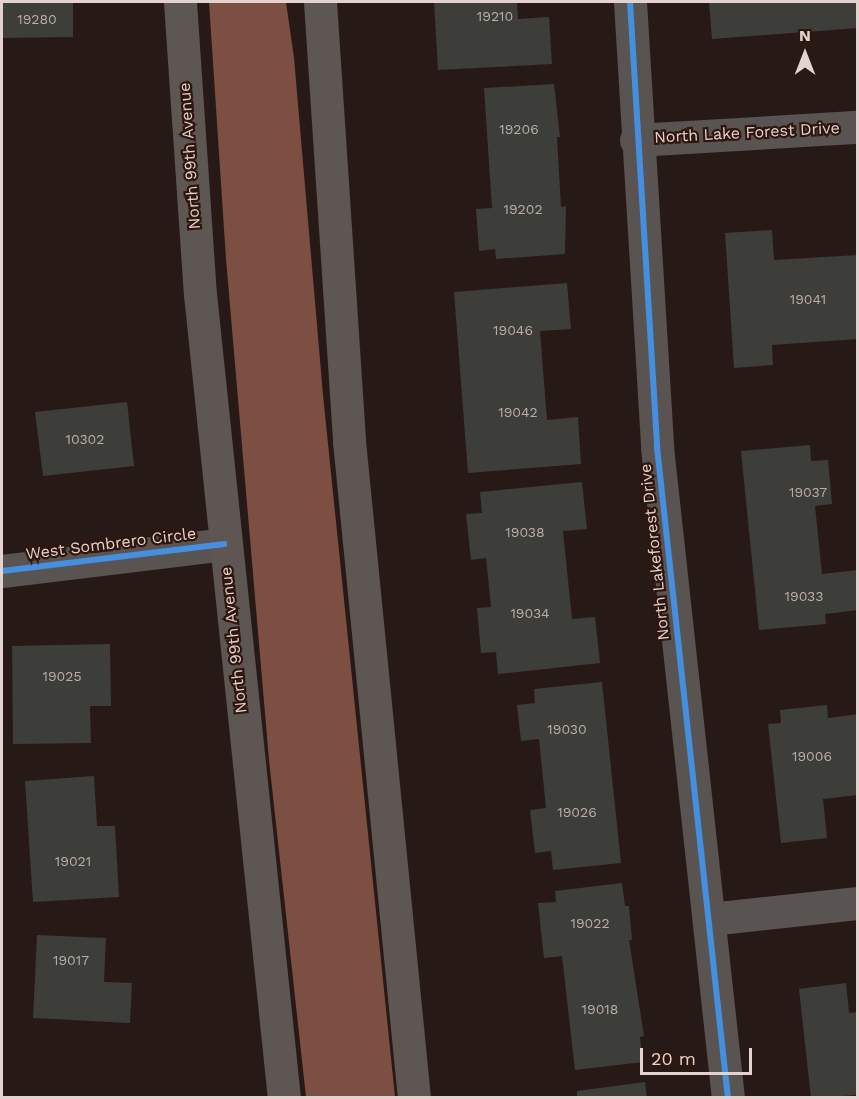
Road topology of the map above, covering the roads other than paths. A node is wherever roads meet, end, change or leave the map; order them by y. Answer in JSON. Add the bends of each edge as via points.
{"nodes":[{"id":1,"x":180,"y":2,"type":"edge"},
{"id":2,"x":320,"y":2,"type":"edge"},
{"id":3,"x":630,"y":2,"type":"edge"},
{"id":4,"x":858,"y":127,"type":"edge"},
{"id":5,"x":636,"y":140,"type":"junction"},
{"id":6,"x":224,"y":544,"type":"junction"},
{"id":7,"x":2,"y":571,"type":"edge"},
{"id":8,"x":858,"y":903,"type":"edge"},
{"id":9,"x":710,"y":919,"type":"junction"},
{"id":10,"x":284,"y":1098,"type":"edge"},
{"id":11,"x":414,"y":1098,"type":"edge"},
{"id":12,"x":728,"y":1098,"type":"edge"}],
"edges":[{"from":1,"to":6,"type":"main road","name":"North 99th Avenue","via":[[200,294]]},
{"from":2,"to":11,"type":"main road","via":[[349,441]]},
{"from":3,"to":5,"type":"street","name":"North Lakeforest Drive"},
{"from":4,"to":5,"type":"street","name":"North Lake Forest Drive"},
{"from":5,"to":9,"type":"street","name":"North Lakeforest Drive","via":[[657,447]]},
{"from":6,"to":7,"type":"street","name":"West Sombrero Circle"},
{"from":6,"to":10,"type":"main road","name":"North 99th Avenue"},
{"from":8,"to":9,"type":"street"},
{"from":9,"to":12,"type":"street","name":"North Lakeforest Drive"}]}
